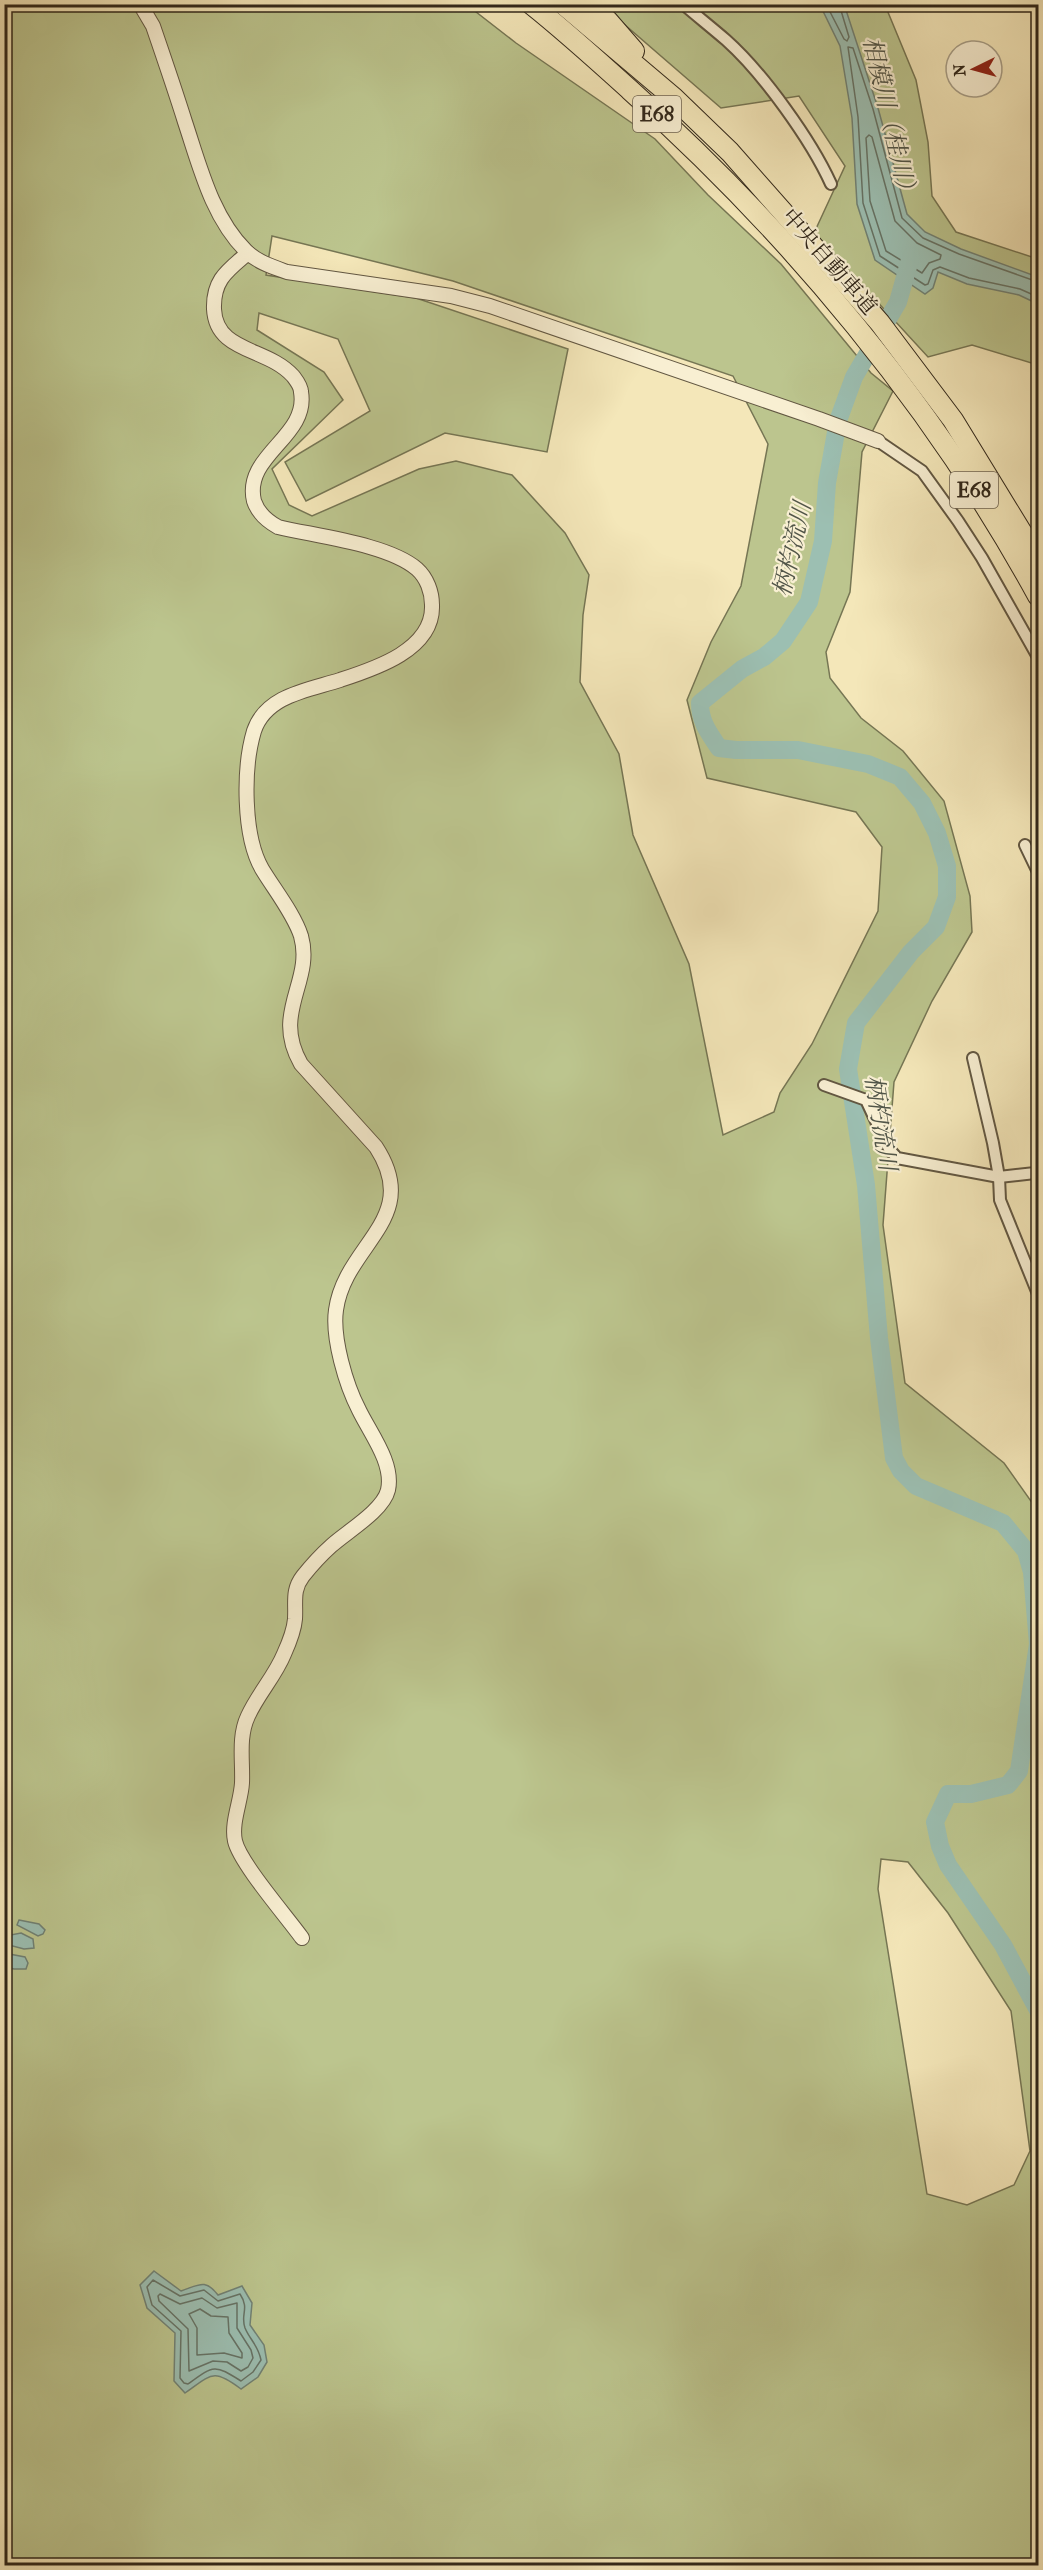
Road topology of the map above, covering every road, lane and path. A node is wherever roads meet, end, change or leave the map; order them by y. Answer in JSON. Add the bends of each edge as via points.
{"nodes":[{"id":1,"x":140,"y":4,"type":"edge"},
{"id":2,"x":531,"y":4,"type":"edge"},
{"id":3,"x":563,"y":4,"type":"edge"},
{"id":4,"x":591,"y":4,"type":"edge"},
{"id":5,"x":683,"y":4,"type":"edge"},
{"id":6,"x":674,"y":98,"type":"junction"},
{"id":7,"x":831,"y":184,"type":"dead end"},
{"id":8,"x":248,"y":253,"type":"junction"},
{"id":9,"x":878,"y":441,"type":"joint"},
{"id":10,"x":1038,"y":559,"type":"edge"},
{"id":11,"x":1038,"y":596,"type":"edge"},
{"id":12,"x":1038,"y":657,"type":"edge"},
{"id":13,"x":1025,"y":845,"type":"dead end"},
{"id":14,"x":1038,"y":872,"type":"edge"},
{"id":15,"x":973,"y":1058,"type":"dead end"},
{"id":16,"x":824,"y":1086,"type":"dead end"},
{"id":17,"x":1038,"y":1170,"type":"edge"},
{"id":18,"x":999,"y":1177,"type":"junction"},
{"id":19,"x":1038,"y":1294,"type":"edge"},
{"id":20,"x":302,"y":1938,"type":"dead end"}],
"edges":[{"from":1,"to":8,"type":"street","via":[[153,26],[215,206]]},
{"from":2,"to":11,"type":"highway","name":"中央自動車道","number":"E68","via":[[714,168],[859,330],[973,488]]},
{"from":3,"to":6,"type":"highway","name":"中央自動車道","number":"E68"},
{"from":4,"to":6,"type":"highway"},
{"from":5,"to":7,"type":"street","via":[[727,40],[772,91],[821,161]]},
{"from":6,"to":10,"type":"highway","name":"中央自動車道","number":"E68","via":[[730,152],[880,323],[953,420]]},
{"from":8,"to":9,"type":"street","via":[[287,272],[451,296],[490,306]]},
{"from":8,"to":20,"type":"street","via":[[216,286],[215,320],[220,332],[231,342],[284,366],[302,390],[302,407],[293,426],[255,477],[252,493],[256,508],[278,527],[400,558],[417,569],[432,596],[424,634],[407,650],[339,681],[307,688],[272,706],[260,717],[250,751],[247,781],[250,839],[255,856],[301,937],[303,956],[289,1017],[293,1049],[301,1064],[376,1147],[390,1178],[388,1211],[352,1263],[335,1311],[338,1344],[349,1386],[386,1464],[388,1489],[385,1498],[364,1520],[328,1549],[298,1583],[291,1637],[276,1671],[247,1717],[242,1744],[235,1840],[247,1864]]},
{"from":9,"to":12,"type":"street","via":[[922,471],[958,521]]},
{"from":13,"to":14,"type":"street"},
{"from":15,"to":18,"type":"street"},
{"from":16,"to":18,"type":"street","via":[[866,1100],[897,1158]]},
{"from":17,"to":18,"type":"street"},
{"from":18,"to":19,"type":"street","via":[[1000,1200]]}]}
